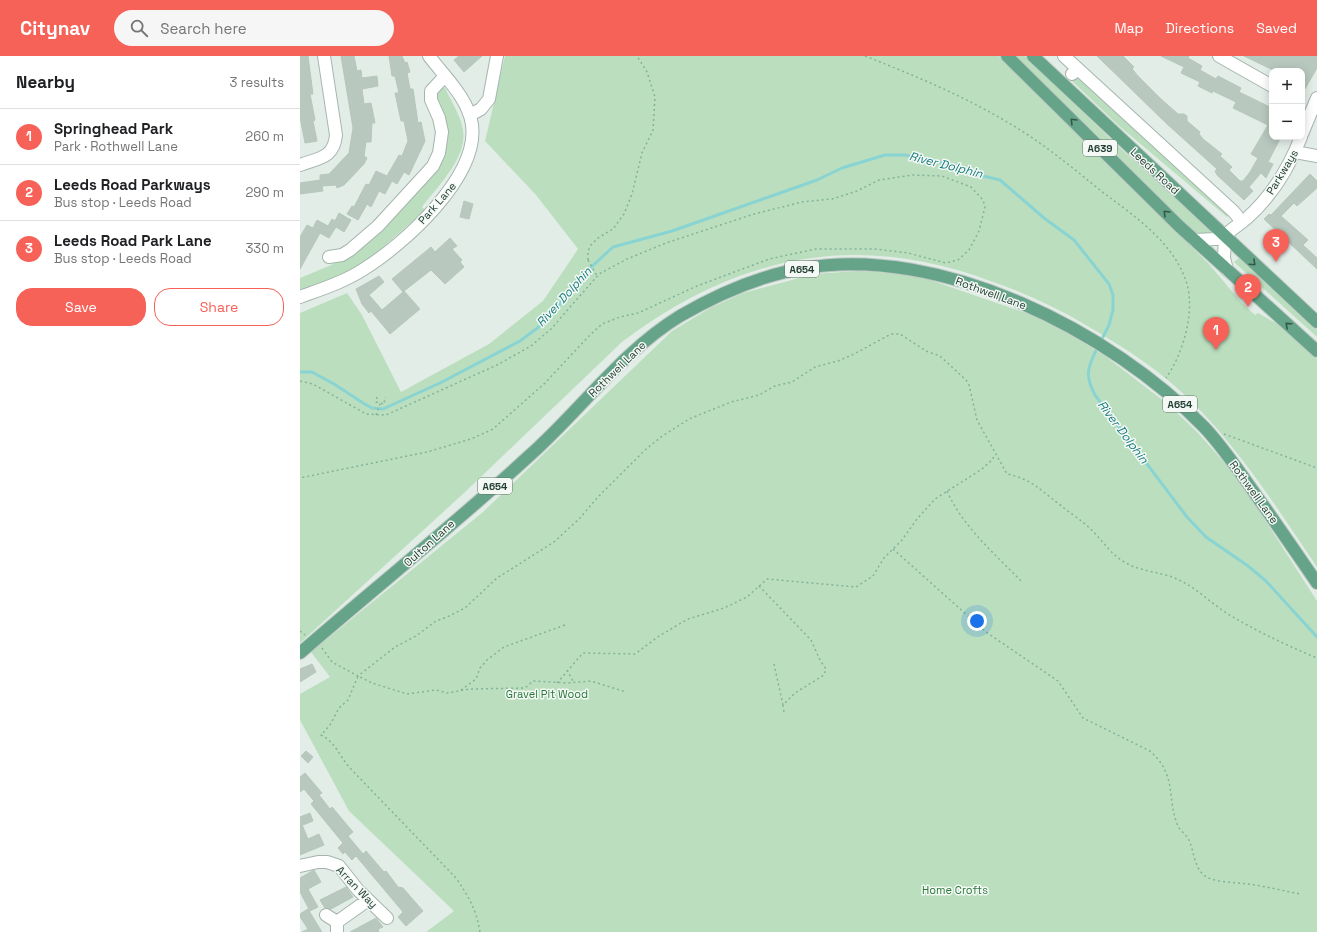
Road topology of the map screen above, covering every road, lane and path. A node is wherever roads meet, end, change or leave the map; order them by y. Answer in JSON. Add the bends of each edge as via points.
{"nodes":[{"id":1,"x":324,"y":56,"type":"edge"},
{"id":2,"x":429,"y":56,"type":"edge"},
{"id":3,"x":497,"y":56,"type":"edge"},
{"id":4,"x":637,"y":56,"type":"edge"},
{"id":5,"x":865,"y":56,"type":"edge"},
{"id":6,"x":1007,"y":56,"type":"edge"},
{"id":7,"x":1033,"y":56,"type":"edge"},
{"id":8,"x":1064,"y":56,"type":"edge"},
{"id":9,"x":1219,"y":56,"type":"edge"},
{"id":10,"x":1238,"y":61,"type":"edge"},
{"id":11,"x":445,"y":76,"type":"junction"},
{"id":12,"x":1269,"y":84,"type":"edge"},
{"id":13,"x":1310,"y":103,"type":"edge"},
{"id":14,"x":470,"y":115,"type":"junction"},
{"id":15,"x":1305,"y":122,"type":"edge"},
{"id":16,"x":1300,"y":140,"type":"edge"},
{"id":17,"x":1295,"y":152,"type":"junction"},
{"id":18,"x":1317,"y":156,"type":"edge"},
{"id":19,"x":300,"y":164,"type":"edge"},
{"id":20,"x":1242,"y":222,"type":"junction"},
{"id":21,"x":1225,"y":236,"type":"junction"},
{"id":22,"x":1194,"y":240,"type":"junction"},
{"id":23,"x":329,"y":257,"type":"dead end"},
{"id":24,"x":1227,"y":270,"type":"junction"},
{"id":25,"x":598,"y":274,"type":"junction"},
{"id":26,"x":300,"y":297,"type":"edge"},
{"id":27,"x":1317,"y":322,"type":"edge"},
{"id":28,"x":1317,"y":351,"type":"edge"},
{"id":29,"x":300,"y":381,"type":"edge"},
{"id":30,"x":1160,"y":386,"type":"junction"},
{"id":31,"x":377,"y":397,"type":"dead end"},
{"id":32,"x":385,"y":397,"type":"dead end"},
{"id":33,"x":380,"y":403,"type":"junction"},
{"id":34,"x":376,"y":415,"type":"junction"},
{"id":35,"x":1205,"y":428,"type":"junction"},
{"id":36,"x":556,"y":430,"type":"joint"},
{"id":37,"x":994,"y":453,"type":"junction"},
{"id":38,"x":1317,"y":468,"type":"edge"},
{"id":39,"x":300,"y":478,"type":"edge"},
{"id":40,"x":947,"y":491,"type":"junction"},
{"id":41,"x":893,"y":549,"type":"junction"},
{"id":42,"x":1021,"y":581,"type":"dead end"},
{"id":43,"x":1317,"y":583,"type":"edge"},
{"id":44,"x":759,"y":586,"type":"junction"},
{"id":45,"x":565,"y":625,"type":"dead end"},
{"id":46,"x":300,"y":631,"type":"edge"},
{"id":47,"x":310,"y":639,"type":"junction"},
{"id":48,"x":300,"y":653,"type":"edge"},
{"id":49,"x":1317,"y":658,"type":"edge"},
{"id":50,"x":774,"y":664,"type":"dead end"},
{"id":51,"x":567,"y":670,"type":"junction"},
{"id":52,"x":358,"y":676,"type":"junction"},
{"id":53,"x":557,"y":683,"type":"junction"},
{"id":54,"x":574,"y":683,"type":"junction"},
{"id":55,"x":459,"y":691,"type":"junction"},
{"id":56,"x":626,"y":692,"type":"dead end"},
{"id":57,"x":783,"y":705,"type":"junction"},
{"id":58,"x":784,"y":712,"type":"dead end"},
{"id":59,"x":300,"y":866,"type":"edge"},
{"id":60,"x":1301,"y":894,"type":"dead end"},
{"id":61,"x":368,"y":900,"type":"junction"},
{"id":62,"x":326,"y":915,"type":"dead end"},
{"id":63,"x":387,"y":918,"type":"dead end"},
{"id":64,"x":337,"y":926,"type":"edge"},
{"id":65,"x":480,"y":932,"type":"edge"}],
"edges":[{"from":1,"to":19,"type":"street","via":[[336,135],[335,145],[324,157]]},
{"from":2,"to":11,"type":"street"},
{"from":3,"to":14,"type":"street","via":[[489,99],[481,109]]},
{"from":4,"to":25,"type":"path","bridge":true,"via":[[647,72],[655,97],[653,130],[642,153],[632,194],[624,214],[613,229],[598,238],[588,251],[588,260],[597,276]]},
{"from":5,"to":30,"type":"path","via":[[958,96],[1027,135],[1122,206],[1152,232],[1174,256],[1187,285],[1189,317],[1176,362]]},
{"from":22,"to":6,"type":"main road","name":"Leeds Road","number":"A639","one_way":true},
{"from":7,"to":21,"type":"main road","name":"Leeds Road","number":"A639"},
{"from":8,"to":20,"type":"street","name":"Leeds Road","via":[[1075,72],[1234,212]]},
{"from":9,"to":10,"type":"street"},
{"from":10,"to":12,"type":"street"},
{"from":11,"to":14,"type":"street"},
{"from":11,"to":23,"type":"street","via":[[431,91],[431,100],[442,132],[439,153],[433,166],[378,226],[350,250],[342,255]]},
{"from":13,"to":15,"type":"street"},
{"from":14,"to":26,"type":"street","name":"Park Lane","via":[[473,135],[464,169],[426,218],[364,269],[334,285]]},
{"from":16,"to":17,"type":"street","name":"Parkways"},
{"from":17,"to":18,"type":"street"},
{"from":17,"to":20,"type":"street","name":"Parkways","via":[[1267,196]]},
{"from":20,"to":21,"type":"street","name":"Parkways"},
{"from":21,"to":22,"type":"street"},
{"from":21,"to":24,"type":"street","via":[[1224,258]]},
{"from":21,"to":27,"type":"main road","name":"Leeds Road","number":"A639","one_way":true},
{"from":22,"to":24,"type":"main road","name":"Leeds Road","number":"A639"},
{"from":28,"to":24,"type":"main road","name":"Leeds Road","number":"A639","one_way":true},
{"from":25,"to":34,"type":"path","via":[[551,329],[531,346],[408,407],[386,415]]},
{"from":25,"to":39,"type":"path","via":[[666,243],[754,214],[857,192],[879,180],[913,175],[942,176],[971,187],[980,195],[985,207],[979,231],[969,250],[958,260],[946,263],[908,253],[875,249],[816,249],[769,259],[697,286],[638,313],[620,316],[602,324],[546,383],[493,429],[471,439],[427,452]]},
{"from":29,"to":34,"type":"path","via":[[312,384],[360,412]]},
{"from":30,"to":35,"type":"main road","name":"Rothwell Lane","number":"A654"},
{"from":30,"to":36,"type":"main road","name":"Rothwell Lane","number":"A654","via":[[1089,336],[1052,316],[964,281],[908,269],[855,264],[806,268],[762,278],[719,295],[678,317],[638,347]]},
{"from":31,"to":33,"type":"path","via":[[376,402]]},
{"from":32,"to":33,"type":"path","via":[[384,404]]},
{"from":33,"to":34,"type":"path"},
{"from":35,"to":38,"type":"path","via":[[1242,439]]},
{"from":35,"to":43,"type":"main road","name":"Rothwell Lane","number":"A654","via":[[1240,472]]},
{"from":36,"to":47,"type":"main road","name":"Oulton Lane","number":"A654","via":[[408,563]]},
{"from":37,"to":40,"type":"path","via":[[993,459],[982,469]]},
{"from":37,"to":49,"type":"path","via":[[1007,474],[1022,477],[1049,495],[1074,514],[1126,564],[1154,574],[1172,577],[1200,592],[1226,613],[1258,631]]},
{"from":37,"to":52,"type":"path","via":[[977,420],[966,380],[940,356],[915,346],[905,336],[891,334],[838,362],[815,368],[792,382],[775,386],[759,395],[731,402],[689,420],[661,437],[554,542],[497,578],[465,608],[436,621],[395,647]]},
{"from":40,"to":41,"type":"path","via":[[935,499]]},
{"from":40,"to":42,"type":"path","via":[[971,530]]},
{"from":41,"to":44,"type":"path","via":[[873,576],[856,586],[767,579]]},
{"from":41,"to":60,"type":"path","via":[[986,632],[1058,681],[1083,718],[1150,751],[1158,759],[1171,785],[1178,827],[1189,840],[1194,860],[1204,876],[1224,882]]},
{"from":44,"to":51,"type":"path","via":[[747,597],[724,608],[688,619],[635,654],[583,653]]},
{"from":44,"to":57,"type":"path","via":[[811,640],[826,669],[824,676],[795,693]]},
{"from":45,"to":55,"type":"path","via":[[513,643],[495,653],[480,668],[476,679]]},
{"from":46,"to":47,"type":"path"},
{"from":47,"to":48,"type":"main road","name":"Oulton Lane","number":"A654"},
{"from":47,"to":52,"type":"path","via":[[325,650],[332,662]]},
{"from":50,"to":57,"type":"path"},
{"from":51,"to":53,"type":"path"},
{"from":51,"to":54,"type":"path"},
{"from":52,"to":55,"type":"path","via":[[407,694],[436,690],[446,693]]},
{"from":52,"to":65,"type":"path","via":[[348,700],[339,708],[321,735],[333,744],[349,767],[456,878],[476,910]]},
{"from":53,"to":54,"type":"path"},
{"from":53,"to":55,"type":"path","via":[[533,681],[525,688]]},
{"from":54,"to":56,"type":"path","via":[[591,681]]},
{"from":57,"to":58,"type":"path"},
{"from":59,"to":61,"type":"street","name":"Arran Way","via":[[327,862],[339,866]]},
{"from":61,"to":63,"type":"street","name":"Arran Way"},
{"from":61,"to":64,"type":"street"},
{"from":62,"to":64,"type":"street"}]}
